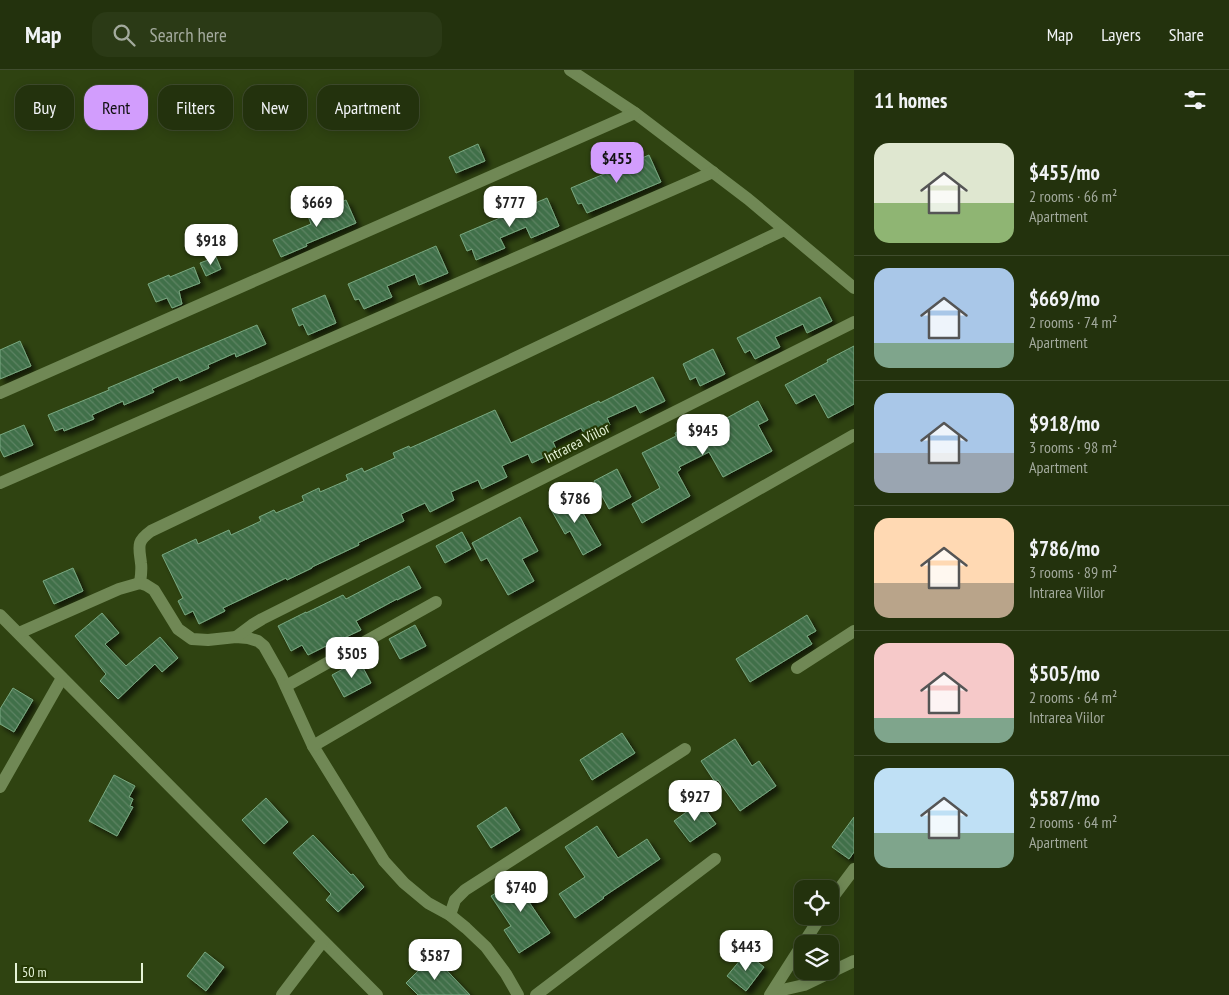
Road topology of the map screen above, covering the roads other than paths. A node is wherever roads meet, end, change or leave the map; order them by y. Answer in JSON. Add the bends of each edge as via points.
{"nodes":[{"id":1,"x":570,"y":70,"type":"edge"},
{"id":2,"x":635,"y":113,"type":"junction"},
{"id":3,"x":713,"y":172,"type":"junction"},
{"id":4,"x":784,"y":230,"type":"junction"},
{"id":5,"x":854,"y":288,"type":"edge"},
{"id":6,"x":854,"y":322,"type":"edge"},
{"id":7,"x":0,"y":393,"type":"edge"},
{"id":8,"x":854,"y":435,"type":"edge"},
{"id":9,"x":0,"y":483,"type":"edge"},
{"id":10,"x":140,"y":583,"type":"junction"},
{"id":11,"x":436,"y":602,"type":"dead end"},
{"id":12,"x":0,"y":615,"type":"edge"},
{"id":13,"x":854,"y":631,"type":"edge"},
{"id":14,"x":19,"y":633,"type":"junction"},
{"id":15,"x":236,"y":637,"type":"junction"},
{"id":16,"x":797,"y":668,"type":"dead end"},
{"id":17,"x":62,"y":678,"type":"junction"},
{"id":18,"x":286,"y":686,"type":"junction"},
{"id":19,"x":313,"y":746,"type":"junction"},
{"id":20,"x":685,"y":749,"type":"dead end"},
{"id":21,"x":0,"y":787,"type":"edge"},
{"id":22,"x":715,"y":859,"type":"dead end"},
{"id":23,"x":854,"y":869,"type":"edge"},
{"id":24,"x":839,"y":889,"type":"edge"},
{"id":25,"x":450,"y":915,"type":"junction"},
{"id":26,"x":323,"y":941,"type":"junction"},
{"id":27,"x":794,"y":958,"type":"edge"},
{"id":28,"x":854,"y":961,"type":"edge"},
{"id":29,"x":772,"y":993,"type":"edge"},
{"id":30,"x":282,"y":995,"type":"edge"},
{"id":31,"x":376,"y":995,"type":"edge"},
{"id":32,"x":518,"y":995,"type":"edge"},
{"id":33,"x":536,"y":995,"type":"edge"}],
"edges":[{"from":1,"to":2,"type":"street"},
{"from":2,"to":3,"type":"street"},
{"from":2,"to":7,"type":"street"},
{"from":3,"to":4,"type":"street"},
{"from":3,"to":9,"type":"street"},
{"from":4,"to":5,"type":"street"},
{"from":4,"to":10,"type":"street","via":[[151,531],[139,544]]},
{"from":6,"to":15,"type":"street","name":"Intrarea Viilor","via":[[262,619]]},
{"from":8,"to":19,"type":"street"},
{"from":10,"to":14,"type":"street"},
{"from":10,"to":15,"type":"street","via":[[154,590],[178,630],[192,639]]},
{"from":11,"to":18,"type":"street"},
{"from":12,"to":14,"type":"street"},
{"from":13,"to":16,"type":"street"},
{"from":14,"to":17,"type":"street"},
{"from":15,"to":18,"type":"street","via":[[258,641],[264,646]]},
{"from":17,"to":21,"type":"street"},
{"from":17,"to":26,"type":"street"},
{"from":18,"to":19,"type":"street"},
{"from":19,"to":25,"type":"street","via":[[384,861],[428,903]]},
{"from":20,"to":25,"type":"street","via":[[465,890],[455,900]]},
{"from":22,"to":33,"type":"street"},
{"from":23,"to":24,"type":"street"},
{"from":25,"to":32,"type":"street","via":[[486,947]]},
{"from":26,"to":30,"type":"street"},
{"from":26,"to":31,"type":"street"},
{"from":27,"to":29,"type":"street"},
{"from":28,"to":29,"type":"street","via":[[804,985]]}]}
